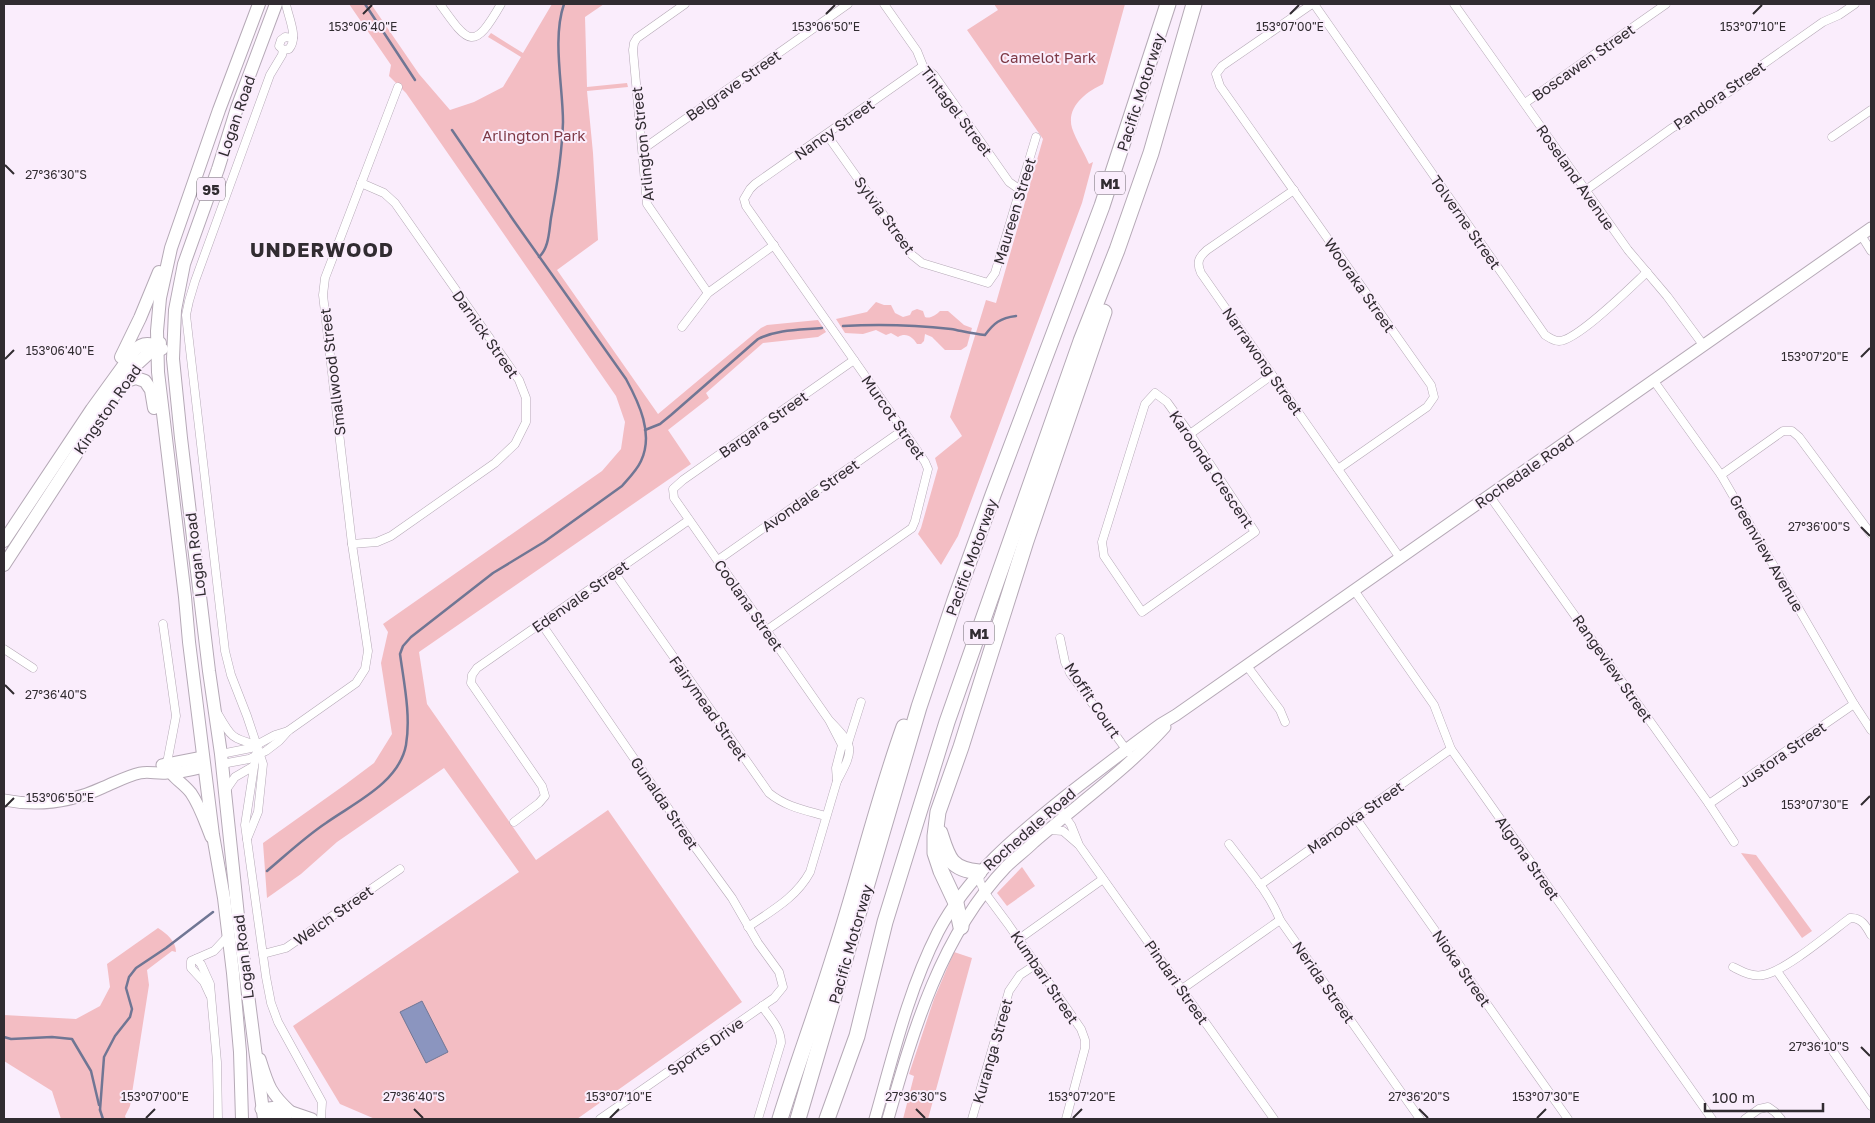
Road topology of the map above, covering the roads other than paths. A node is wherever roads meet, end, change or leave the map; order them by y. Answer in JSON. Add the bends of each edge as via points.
{"nodes":[{"id":1,"x":258,"y":4,"type":"edge"},
{"id":2,"x":276,"y":4,"type":"edge"},
{"id":3,"x":286,"y":4,"type":"edge"},
{"id":4,"x":440,"y":4,"type":"edge"},
{"id":5,"x":501,"y":4,"type":"edge"},
{"id":6,"x":686,"y":4,"type":"edge"},
{"id":7,"x":848,"y":4,"type":"edge"},
{"id":8,"x":884,"y":4,"type":"edge"},
{"id":9,"x":1168,"y":4,"type":"edge"},
{"id":10,"x":1194,"y":4,"type":"edge"},
{"id":11,"x":1313,"y":4,"type":"edge"},
{"id":12,"x":1666,"y":4,"type":"edge"},
{"id":13,"x":1855,"y":4,"type":"edge"},
{"id":14,"x":1457,"y":5,"type":"edge"},
{"id":15,"x":922,"y":66,"type":"junction"},
{"id":16,"x":398,"y":87,"type":"dead end"},
{"id":17,"x":1524,"y":103,"type":"junction"},
{"id":18,"x":1871,"y":110,"type":"edge"},
{"id":19,"x":827,"y":135,"type":"junction"},
{"id":20,"x":1036,"y":137,"type":"dead end"},
{"id":21,"x":1832,"y":137,"type":"dead end"},
{"id":22,"x":643,"y":149,"type":"junction"},
{"id":23,"x":1151,"y":153,"type":"junction"},
{"id":24,"x":361,"y":183,"type":"junction"},
{"id":25,"x":1019,"y":189,"type":"junction"},
{"id":26,"x":1294,"y":190,"type":"junction"},
{"id":27,"x":1586,"y":190,"type":"junction"},
{"id":28,"x":746,"y":194,"type":"joint"},
{"id":29,"x":1871,"y":228,"type":"edge"},
{"id":30,"x":1860,"y":235,"type":"junction"},
{"id":31,"x":774,"y":245,"type":"junction"},
{"id":32,"x":171,"y":248,"type":"junction"},
{"id":33,"x":1871,"y":251,"type":"edge"},
{"id":34,"x":1647,"y":272,"type":"junction"},
{"id":35,"x":988,"y":283,"type":"joint"},
{"id":36,"x":708,"y":292,"type":"junction"},
{"id":37,"x":174,"y":322,"type":"junction"},
{"id":38,"x":682,"y":327,"type":"dead end"},
{"id":39,"x":157,"y":346,"type":"junction"},
{"id":40,"x":1704,"y":346,"type":"junction"},
{"id":41,"x":173,"y":359,"type":"junction"},
{"id":42,"x":854,"y":360,"type":"junction"},
{"id":43,"x":1272,"y":375,"type":"junction"},
{"id":44,"x":1654,"y":380,"type":"junction"},
{"id":45,"x":123,"y":382,"type":"junction"},
{"id":46,"x":92,"y":409,"type":"junction"},
{"id":47,"x":903,"y":430,"type":"junction"},
{"id":48,"x":1190,"y":434,"type":"junction"},
{"id":49,"x":166,"y":435,"type":"junction"},
{"id":50,"x":1338,"y":469,"type":"junction"},
{"id":51,"x":1721,"y":474,"type":"junction"},
{"id":52,"x":673,"y":489,"type":"joint"},
{"id":53,"x":993,"y":495,"type":"junction"},
{"id":54,"x":1489,"y":495,"type":"junction"},
{"id":55,"x":689,"y":520,"type":"junction"},
{"id":56,"x":1871,"y":534,"type":"edge"},
{"id":57,"x":4,"y":541,"type":"edge"},
{"id":58,"x":352,"y":544,"type":"junction"},
{"id":59,"x":1400,"y":558,"type":"junction"},
{"id":60,"x":718,"y":560,"type":"junction"},
{"id":61,"x":4,"y":565,"type":"edge"},
{"id":62,"x":614,"y":572,"type":"junction"},
{"id":63,"x":1354,"y":590,"type":"junction"},
{"id":64,"x":541,"y":623,"type":"junction"},
{"id":65,"x":163,"y":624,"type":"dead end"},
{"id":66,"x":767,"y":630,"type":"junction"},
{"id":67,"x":1060,"y":638,"type":"dead end"},
{"id":68,"x":4,"y":649,"type":"edge"},
{"id":69,"x":1247,"y":666,"type":"junction"},
{"id":70,"x":33,"y":668,"type":"dead end"},
{"id":71,"x":861,"y":702,"type":"dead end"},
{"id":72,"x":1854,"y":704,"type":"junction"},
{"id":73,"x":215,"y":709,"type":"junction"},
{"id":74,"x":1176,"y":715,"type":"junction"},
{"id":75,"x":829,"y":720,"type":"junction"},
{"id":76,"x":1285,"y":722,"type":"dead end"},
{"id":77,"x":855,"y":724,"type":"junction"},
{"id":78,"x":1871,"y":730,"type":"edge"},
{"id":79,"x":288,"y":731,"type":"junction"},
{"id":80,"x":839,"y":731,"type":"junction"},
{"id":81,"x":845,"y":744,"type":"junction"},
{"id":82,"x":258,"y":745,"type":"junction"},
{"id":83,"x":1126,"y":749,"type":"junction"},
{"id":84,"x":1451,"y":749,"type":"junction"},
{"id":85,"x":258,"y":755,"type":"junction"},
{"id":86,"x":222,"y":759,"type":"junction"},
{"id":87,"x":1134,"y":759,"type":"junction"},
{"id":88,"x":204,"y":762,"type":"junction"},
{"id":89,"x":254,"y":766,"type":"junction"},
{"id":90,"x":168,"y":768,"type":"junction"},
{"id":91,"x":225,"y":791,"type":"junction"},
{"id":92,"x":4,"y":800,"type":"edge"},
{"id":93,"x":1056,"y":804,"type":"junction"},
{"id":94,"x":1710,"y":804,"type":"junction"},
{"id":95,"x":826,"y":816,"type":"junction"},
{"id":96,"x":1065,"y":816,"type":"junction"},
{"id":97,"x":1355,"y":817,"type":"junction"},
{"id":98,"x":514,"y":822,"type":"dead end"},
{"id":99,"x":936,"y":824,"type":"junction"},
{"id":100,"x":1048,"y":830,"type":"junction"},
{"id":101,"x":247,"y":839,"type":"junction"},
{"id":102,"x":1734,"y":842,"type":"dead end"},
{"id":103,"x":1229,"y":844,"type":"dead end"},
{"id":104,"x":1079,"y":845,"type":"junction"},
{"id":105,"x":215,"y":848,"type":"junction"},
{"id":106,"x":400,"y":868,"type":"dead end"},
{"id":107,"x":979,"y":872,"type":"junction"},
{"id":108,"x":1103,"y":879,"type":"junction"},
{"id":109,"x":1260,"y":885,"type":"junction"},
{"id":110,"x":985,"y":893,"type":"junction"},
{"id":111,"x":956,"y":903,"type":"junction"},
{"id":112,"x":1280,"y":920,"type":"junction"},
{"id":113,"x":748,"y":927,"type":"junction"},
{"id":114,"x":961,"y":927,"type":"junction"},
{"id":115,"x":1871,"y":934,"type":"edge"},
{"id":116,"x":228,"y":936,"type":"junction"},
{"id":117,"x":1019,"y":939,"type":"junction"},
{"id":118,"x":263,"y":954,"type":"junction"},
{"id":119,"x":1035,"y":965,"type":"junction"},
{"id":120,"x":1733,"y":967,"type":"dead end"},
{"id":121,"x":1777,"y":971,"type":"junction"},
{"id":122,"x":783,"y":987,"type":"joint"},
{"id":123,"x":1182,"y":989,"type":"junction"},
{"id":124,"x":762,"y":1006,"type":"junction"},
{"id":125,"x":252,"y":1033,"type":"junction"},
{"id":126,"x":240,"y":1052,"type":"junction"},
{"id":127,"x":1871,"y":1106,"type":"edge"},
{"id":128,"x":260,"y":1113,"type":"edge"},
{"id":129,"x":288,"y":1115,"type":"edge"},
{"id":130,"x":218,"y":1119,"type":"edge"},
{"id":131,"x":242,"y":1119,"type":"edge"},
{"id":132,"x":312,"y":1119,"type":"edge"},
{"id":133,"x":322,"y":1119,"type":"edge"},
{"id":134,"x":600,"y":1119,"type":"edge"},
{"id":135,"x":758,"y":1119,"type":"edge"},
{"id":136,"x":780,"y":1119,"type":"edge"},
{"id":137,"x":798,"y":1119,"type":"edge"},
{"id":138,"x":827,"y":1119,"type":"edge"},
{"id":139,"x":875,"y":1119,"type":"edge"},
{"id":140,"x":888,"y":1119,"type":"edge"},
{"id":141,"x":972,"y":1119,"type":"edge"},
{"id":142,"x":1066,"y":1119,"type":"edge"},
{"id":143,"x":1274,"y":1119,"type":"edge"},
{"id":144,"x":1420,"y":1119,"type":"edge"},
{"id":145,"x":1568,"y":1119,"type":"edge"},
{"id":146,"x":1712,"y":1119,"type":"edge"},
{"id":147,"x":1745,"y":1119,"type":"edge"},
{"id":148,"x":1781,"y":1119,"type":"edge"}],
"edges":[{"from":1,"to":32,"type":"main road","name":"Logan Road","number":"95"},
{"from":2,"to":37,"type":"main road","name":"Logan Road","number":"95","via":[[184,264]]},
{"from":3,"to":82,"type":"street","name":"Logan Road","via":[[293,38],[281,40],[282,55],[260,102],[195,281],[186,315],[225,651],[230,675]]},
{"from":4,"to":5,"type":"street","via":[[460,32],[475,37],[484,32]]},
{"from":6,"to":22,"type":"street","name":"Arlington Street","via":[[634,43]]},
{"from":7,"to":22,"type":"street","name":"Belgrave Street"},
{"from":8,"to":15,"type":"street","name":"Tintagel Street","via":[[917,51]]},
{"from":9,"to":53,"type":"highway","name":"Pacific Motorway","number":"M1","via":[[1102,206]]},
{"from":10,"to":23,"type":"highway","name":"Pacific Motorway","number":"M1"},
{"from":11,"to":26,"type":"street","name":"Wooraka Street","via":[[1222,66],[1216,74],[1220,86]]},
{"from":11,"to":34,"type":"street","name":"Tolverne Street","via":[[1545,335],[1552,340],[1567,339],[1605,312]]},
{"from":12,"to":17,"type":"street","name":"Boscawen Street"},
{"from":13,"to":27,"type":"street","name":"Pandora Street","via":[[1823,22],[1762,65],[1749,78]]},
{"from":14,"to":17,"type":"street","name":"Roseland Avenue"},
{"from":15,"to":19,"type":"street","name":"Nancy Street"},
{"from":15,"to":25,"type":"street","name":"Tintagel Street","via":[[934,75],[1009,182]]},
{"from":16,"to":24,"type":"street","name":"Smallwood Street"},
{"from":17,"to":27,"type":"street","name":"Roseland Avenue"},
{"from":18,"to":21,"type":"street"},
{"from":19,"to":28,"type":"street","name":"Nancy Street","via":[[755,184]]},
{"from":19,"to":35,"type":"street","name":"Sylvia Street","via":[[912,255],[922,263]]},
{"from":20,"to":25,"type":"street","name":"Maureen Street"},
{"from":22,"to":36,"type":"street","name":"Arlington Street","via":[[647,204]]},
{"from":23,"to":99,"type":"highway","via":[[1144,200],[1050,467]]},
{"from":23,"to":138,"type":"highway","name":"Pacific Motorway","number":"M1","via":[[947,722],[884,922],[857,1036]]},
{"from":24,"to":58,"type":"street","name":"Smallwood Street","via":[[325,278],[323,295]]},
{"from":24,"to":58,"type":"street","name":"Darnick Street","via":[[384,193],[395,203],[519,380],[526,398],[526,422],[515,444],[471,480],[391,536],[377,542]]},
{"from":25,"to":35,"type":"street","name":"Maureen Street","via":[[995,273]]},
{"from":26,"to":43,"type":"street","name":"Narrawong Street","via":[[1207,250],[1198,261],[1201,273]]},
{"from":26,"to":50,"type":"street","name":"Wooraka Street","via":[[1431,385],[1434,397],[1427,407]]},
{"from":27,"to":34,"type":"street","name":"Roseland Avenue"},
{"from":28,"to":31,"type":"street","name":"Murcot Street","via":[[746,206]]},
{"from":29,"to":30,"type":"main road","name":"Rochedale Road"},
{"from":30,"to":33,"type":"street"},
{"from":30,"to":40,"type":"main road","name":"Rochedale Road"},
{"from":31,"to":36,"type":"street"},
{"from":31,"to":42,"type":"street","name":"Murcot Street"},
{"from":32,"to":39,"type":"main road","name":"Logan Road","number":"95","via":[[160,298]]},
{"from":32,"to":46,"type":"main road","number":"95","via":[[131,339],[98,393]]},
{"from":34,"to":40,"type":"street","name":"Roseland Avenue"},
{"from":36,"to":38,"type":"street"},
{"from":37,"to":39,"type":"main road","number":"95"},
{"from":37,"to":41,"type":"main road","name":"Logan Road"},
{"from":39,"to":41,"type":"main road"},
{"from":39,"to":45,"type":"main road","name":"Kingston Road","number":"95"},
{"from":39,"to":46,"type":"main road","name":"Kingston Road","number":"95","via":[[146,343],[136,348]]},
{"from":39,"to":49,"type":"main road","name":"Logan Road"},
{"from":40,"to":44,"type":"main road","name":"Rochedale Road"},
{"from":41,"to":73,"type":"main road","name":"Logan Road"},
{"from":42,"to":47,"type":"street","name":"Murcot Street"},
{"from":42,"to":52,"type":"street","name":"Bargara Street"},
{"from":43,"to":48,"type":"street"},
{"from":43,"to":50,"type":"street","name":"Narrawong Street"},
{"from":44,"to":51,"type":"street","name":"Greenview Avenue"},
{"from":44,"to":54,"type":"main road","name":"Rochedale Road"},
{"from":45,"to":49,"type":"main road","via":[[137,378],[146,382],[156,416]]},
{"from":45,"to":61,"type":"main road","name":"Kingston Road","number":"95"},
{"from":46,"to":57,"type":"main road","name":"Kingston Road","number":"95"},
{"from":47,"to":60,"type":"street","name":"Avondale Street"},
{"from":47,"to":66,"type":"street","name":"Murcot Street","via":[[928,469],[912,528]]},
{"from":48,"to":48,"type":"street","name":"Karoonda Crescent","via":[[1167,402],[1155,393],[1145,404],[1102,542],[1104,556],[1142,612],[1255,532]]},
{"from":49,"to":88,"type":"main road","name":"Logan Road"},
{"from":50,"to":59,"type":"street","name":"Narrawong Street"},
{"from":51,"to":56,"type":"street","via":[[1773,436],[1783,430],[1792,431]]},
{"from":51,"to":72,"type":"street","name":"Greenview Avenue"},
{"from":52,"to":55,"type":"street","name":"Coolana Street","via":[[674,498]]},
{"from":53,"to":136,"type":"highway","via":[[958,570],[896,748],[835,956]]},
{"from":53,"to":137,"type":"highway","name":"Pacific Motorway","number":"M1","via":[[919,707]]},
{"from":54,"to":59,"type":"main road","name":"Rochedale Road"},
{"from":54,"to":94,"type":"street","name":"Rangeview Street"},
{"from":55,"to":60,"type":"street","name":"Coolana Street"},
{"from":55,"to":62,"type":"street","name":"Edenvale Street"},
{"from":58,"to":79,"type":"street","name":"Smallwood Street","via":[[368,651],[366,669],[356,682]]},
{"from":59,"to":63,"type":"main road","name":"Rochedale Road"},
{"from":60,"to":66,"type":"street","name":"Coolana Street"},
{"from":62,"to":64,"type":"street","name":"Edenvale Street"},
{"from":62,"to":95,"type":"street","name":"Fairymead Street","via":[[769,793],[792,807]]},
{"from":63,"to":69,"type":"main road","name":"Rochedale Road"},
{"from":63,"to":84,"type":"street","name":"Algona Street","via":[[1434,705]]},
{"from":64,"to":98,"type":"street","name":"Edenvale Street","via":[[472,674],[471,683],[542,786],[544,796],[540,803]]},
{"from":64,"to":113,"type":"street","name":"Gunalda Street","via":[[732,898]]},
{"from":65,"to":90,"type":"street","via":[[176,716]]},
{"from":66,"to":75,"type":"street","name":"Coolana Street"},
{"from":67,"to":83,"type":"street","name":"Moffit Court","via":[[1070,673]]},
{"from":68,"to":70,"type":"street"},
{"from":69,"to":74,"type":"main road","name":"Rochedale Road"},
{"from":69,"to":76,"type":"street","via":[[1280,710]]},
{"from":71,"to":77,"type":"street"},
{"from":72,"to":78,"type":"street","name":"Greenview Avenue"},
{"from":72,"to":94,"type":"street","name":"Justora Street"},
{"from":73,"to":82,"type":"street","via":[[232,736]]},
{"from":73,"to":86,"type":"main road","name":"Logan Road"},
{"from":74,"to":83,"type":"main road","name":"Rochedale Road"},
{"from":74,"to":87,"type":"main road","name":"Rochedale Road"},
{"from":75,"to":80,"type":"street","name":"Coolana Street"},
{"from":75,"to":81,"type":"street","name":"Coolana Street"},
{"from":77,"to":80,"type":"street"},
{"from":77,"to":81,"type":"street"},
{"from":79,"to":82,"type":"street"},
{"from":79,"to":85,"type":"street"},
{"from":80,"to":81,"type":"street","name":"Coolana Street"},
{"from":81,"to":95,"type":"street","via":[[849,749]]},
{"from":82,"to":85,"type":"street","name":"Logan Road"},
{"from":82,"to":86,"type":"street"},
{"from":83,"to":87,"type":"street","name":"Moffit Court"},
{"from":83,"to":93,"type":"main road","name":"Rochedale Road"},
{"from":84,"to":97,"type":"street","name":"Manooka Street"},
{"from":84,"to":146,"type":"street","name":"Algona Street"},
{"from":85,"to":86,"type":"street"},
{"from":85,"to":89,"type":"street","name":"Logan Road"},
{"from":85,"to":101,"type":"street","name":"Logan Road","via":[[263,770],[258,809]]},
{"from":86,"to":88,"type":"main road"},
{"from":86,"to":91,"type":"main road","name":"Logan Road"},
{"from":87,"to":96,"type":"main road","name":"Rochedale Road"},
{"from":88,"to":90,"type":"main road"},
{"from":88,"to":105,"type":"main road","name":"Logan Road"},
{"from":89,"to":91,"type":"street","via":[[235,777]]},
{"from":89,"to":101,"type":"street","name":"Logan Road","via":[[245,819]]},
{"from":90,"to":92,"type":"main road","via":[[130,776],[68,800],[42,804]]},
{"from":90,"to":105,"type":"main road","via":[[192,795]]},
{"from":91,"to":125,"type":"main road","name":"Logan Road"},
{"from":93,"to":96,"type":"street","name":"Pindari Street"},
{"from":93,"to":107,"type":"main road","name":"Rochedale Road","via":[[1002,848]]},
{"from":94,"to":102,"type":"street","name":"Rangeview Street"},
{"from":95,"to":113,"type":"street","via":[[804,884],[794,895]]},
{"from":96,"to":100,"type":"main road","name":"Rochedale Road"},
{"from":96,"to":104,"type":"street","name":"Pindari Street"},
{"from":97,"to":109,"type":"street","name":"Manooka Street"},
{"from":97,"to":145,"type":"street","name":"Nioka Street"},
{"from":99,"to":107,"type":"highway","via":[[950,860],[963,870]]},
{"from":99,"to":111,"type":"highway","via":[[934,845],[937,861]]},
{"from":100,"to":104,"type":"street","name":"Pindari Street","via":[[1063,831]]},
{"from":100,"to":110,"type":"main road","name":"Rochedale Road","via":[[1006,867]]},
{"from":101,"to":118,"type":"street","name":"Logan Road"},
{"from":103,"to":109,"type":"street","name":"Nerida Street"},
{"from":104,"to":108,"type":"street","name":"Pindari Street"},
{"from":105,"to":116,"type":"main road","name":"Logan Road"},
{"from":106,"to":118,"type":"street","name":"Welch Street","via":[[286,948]]},
{"from":107,"to":110,"type":"street","name":"Kumbari Street"},
{"from":107,"to":111,"type":"main road","name":"Rochedale Road"},
{"from":108,"to":117,"type":"street"},
{"from":108,"to":123,"type":"street","name":"Pindari Street"},
{"from":109,"to":112,"type":"street","name":"Nerida Street"},
{"from":110,"to":114,"type":"main road","name":"Rochedale Road"},
{"from":110,"to":117,"type":"street","name":"Kumbari Street"},
{"from":111,"to":114,"type":"highway"},
{"from":111,"to":139,"type":"main road","name":"Rochedale Road","via":[[920,969]]},
{"from":112,"to":123,"type":"street"},
{"from":112,"to":144,"type":"street","name":"Nerida Street"},
{"from":113,"to":122,"type":"street","name":"Gunalda Street","via":[[779,972]]},
{"from":114,"to":140,"type":"main road","name":"Rochedale Road","via":[[922,1013]]},
{"from":115,"to":121,"type":"street","via":[[1860,920],[1850,918]]},
{"from":116,"to":126,"type":"main road","name":"Logan Road"},
{"from":116,"to":130,"type":"street","via":[[219,947],[193,960],[190,965],[204,982],[211,999]]},
{"from":117,"to":119,"type":"street","name":"Kumbari Street"},
{"from":118,"to":133,"type":"street","name":"Logan Road","via":[[272,1008],[321,1100]]},
{"from":119,"to":141,"type":"street","name":"Kuranga Street","via":[[1020,976],[1009,991]]},
{"from":119,"to":142,"type":"street","name":"Kumbari Street","via":[[1081,1029],[1084,1040]]},
{"from":120,"to":121,"type":"street","via":[[1746,974]]},
{"from":121,"to":127,"type":"street"},
{"from":122,"to":124,"type":"street","name":"Sports Drive"},
{"from":123,"to":143,"type":"street","name":"Pindari Street"},
{"from":124,"to":134,"type":"street","name":"Sports Drive"},
{"from":124,"to":135,"type":"street","via":[[778,1029],[781,1043]]},
{"from":125,"to":128,"type":"main road","name":"Logan Road"},
{"from":125,"to":129,"type":"main road","via":[[270,1089]]},
{"from":126,"to":128,"type":"main road","via":[[250,1095]]},
{"from":126,"to":131,"type":"main road","name":"Logan Road"},
{"from":128,"to":129,"type":"main road","via":[[277,1107]]},
{"from":129,"to":132,"type":"main road"},
{"from":147,"to":148,"type":"street","via":[[1768,1107]]}]}
